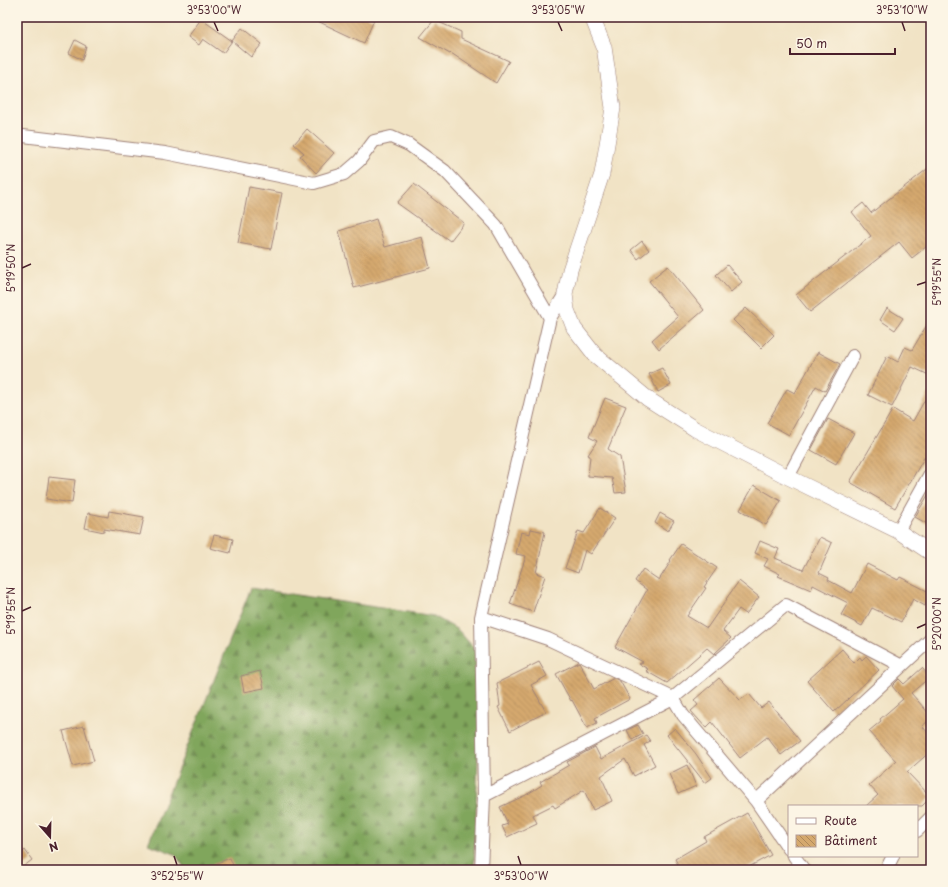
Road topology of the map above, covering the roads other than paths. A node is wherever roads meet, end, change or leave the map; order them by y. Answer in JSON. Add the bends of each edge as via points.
{"nodes":[{"id":1,"x":592,"y":17,"type":"edge"},
{"id":2,"x":23,"y":136,"type":"dead end"},
{"id":3,"x":565,"y":294,"type":"junction"},
{"id":4,"x":550,"y":318,"type":"junction"},
{"id":5,"x":852,"y":356,"type":"dead end"},
{"id":6,"x":931,"y":472,"type":"edge"},
{"id":7,"x":788,"y":477,"type":"junction"},
{"id":8,"x":898,"y":531,"type":"junction"},
{"id":9,"x":931,"y":553,"type":"edge"},
{"id":10,"x":481,"y":618,"type":"junction"},
{"id":11,"x":931,"y":639,"type":"edge"},
{"id":12,"x":902,"y":666,"type":"junction"},
{"id":13,"x":673,"y":698,"type":"junction"},
{"id":14,"x":484,"y":796,"type":"junction"},
{"id":15,"x":756,"y":801,"type":"junction"},
{"id":16,"x":931,"y":817,"type":"edge"},
{"id":17,"x":918,"y":830,"type":"edge"},
{"id":18,"x":788,"y":848,"type":"edge"},
{"id":19,"x":795,"y":857,"type":"edge"},
{"id":20,"x":892,"y":857,"type":"edge"},
{"id":21,"x":481,"y":870,"type":"edge"},
{"id":22,"x":804,"y":870,"type":"edge"},
{"id":23,"x":886,"y":870,"type":"edge"}],
"edges":[{"from":1,"to":3,"type":"street","via":[[604,47],[613,108],[602,174],[570,270]]},
{"from":2,"to":4,"type":"street","via":[[165,153],[314,183],[344,174],[359,161],[374,142],[391,137],[409,145],[445,171],[496,225]]},
{"from":3,"to":4,"type":"street"},
{"from":3,"to":7,"type":"street","via":[[567,310],[574,328],[595,354],[648,399],[695,429]]},
{"from":4,"to":10,"type":"street"},
{"from":5,"to":7,"type":"street"},
{"from":6,"to":8,"type":"street"},
{"from":7,"to":8,"type":"street"},
{"from":8,"to":9,"type":"street"},
{"from":10,"to":13,"type":"street","via":[[548,639]]},
{"from":10,"to":14,"type":"street"},
{"from":11,"to":12,"type":"street"},
{"from":12,"to":13,"type":"street","via":[[786,605]]},
{"from":12,"to":15,"type":"street"},
{"from":13,"to":14,"type":"street"},
{"from":13,"to":15,"type":"street","via":[[683,715]]},
{"from":14,"to":21,"type":"street"},
{"from":15,"to":18,"type":"street"},
{"from":16,"to":17,"type":"street"},
{"from":19,"to":22,"type":"street"},
{"from":20,"to":23,"type":"street"}]}
